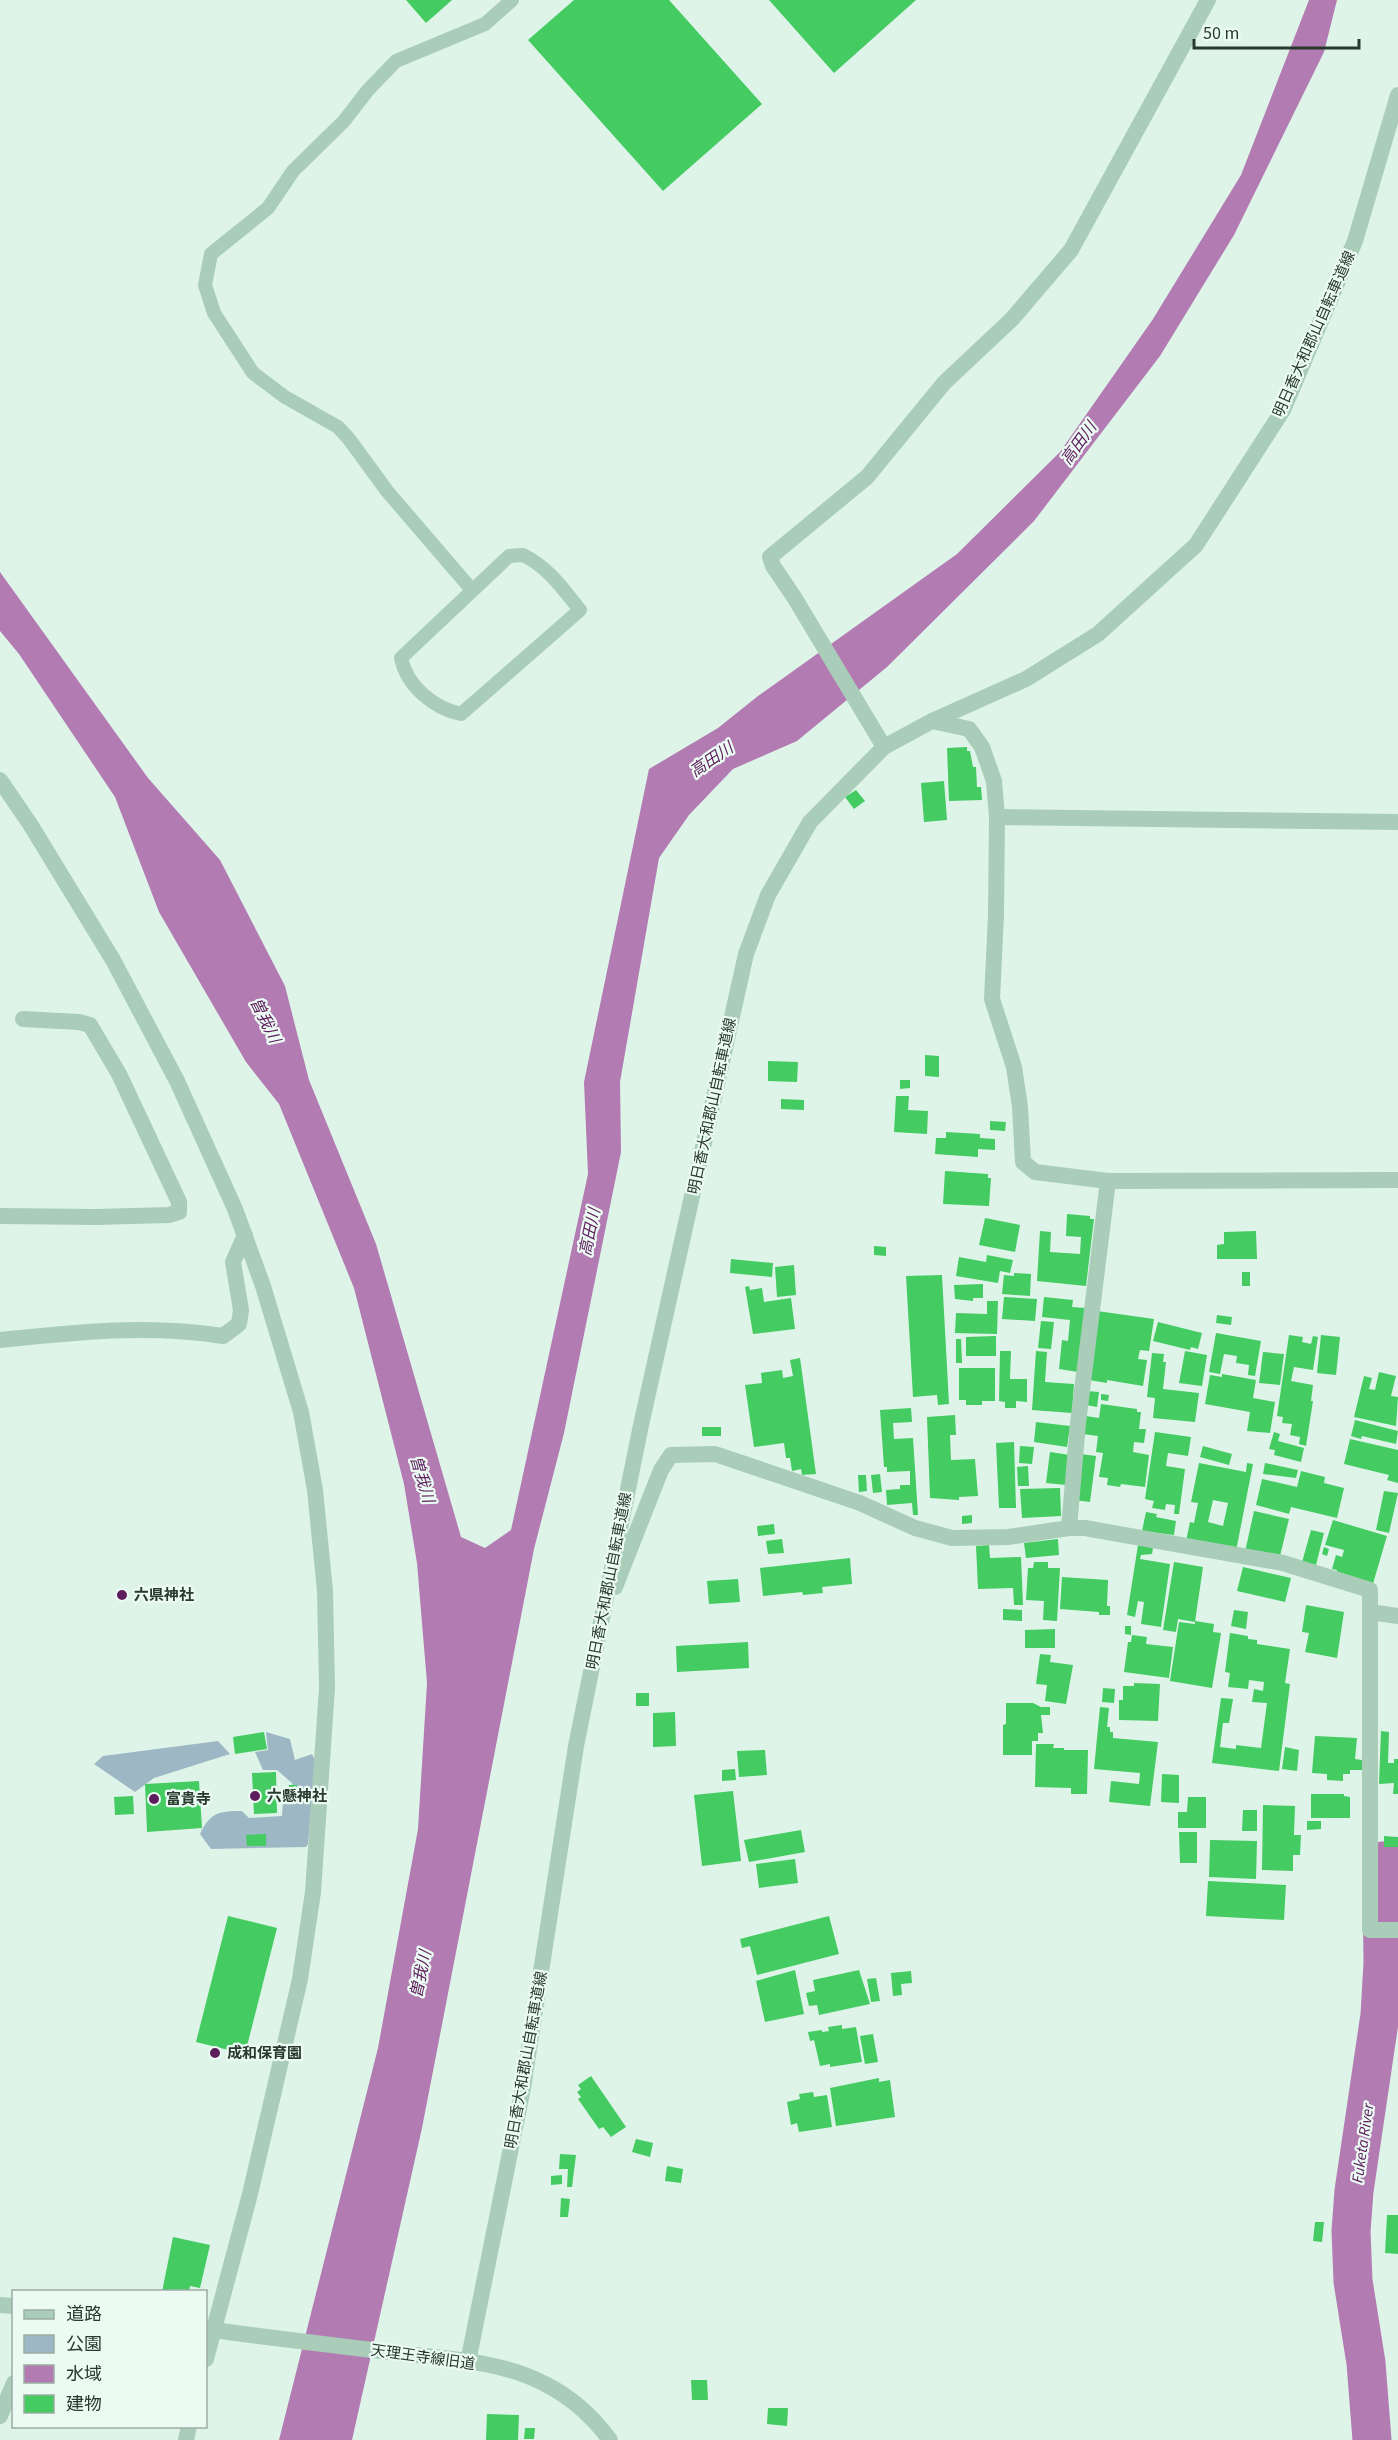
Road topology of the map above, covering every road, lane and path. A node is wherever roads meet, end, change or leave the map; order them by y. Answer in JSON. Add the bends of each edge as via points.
{"nodes":[{"id":1,"x":512,"y":0,"type":"edge"},
{"id":2,"x":1208,"y":0,"type":"edge"},
{"id":3,"x":1398,"y":95,"type":"edge"},
{"id":4,"x":472,"y":590,"type":"junction"},
{"id":5,"x":932,"y":721,"type":"junction"},
{"id":6,"x":881,"y":742,"type":"junction"},
{"id":7,"x":0,"y":780,"type":"edge"},
{"id":8,"x":997,"y":817,"type":"junction"},
{"id":9,"x":1398,"y":822,"type":"edge"},
{"id":10,"x":23,"y":1019,"type":"dead end"},
{"id":11,"x":1398,"y":1180,"type":"edge"},
{"id":12,"x":1108,"y":1181,"type":"junction"},
{"id":13,"x":0,"y":1216,"type":"edge"},
{"id":14,"x":244,"y":1235,"type":"junction"},
{"id":15,"x":0,"y":1340,"type":"edge"},
{"id":16,"x":1069,"y":1528,"type":"junction"},
{"id":17,"x":603,"y":1612,"type":"junction"},
{"id":18,"x":1370,"y":1612,"type":"junction"},
{"id":19,"x":1398,"y":1616,"type":"edge"},
{"id":20,"x":1398,"y":1930,"type":"edge"},
{"id":21,"x":209,"y":2330,"type":"edge"},
{"id":22,"x":207,"y":2349,"type":"edge"},
{"id":23,"x":468,"y":2362,"type":"junction"},
{"id":24,"x":12,"y":2388,"type":"edge"},
{"id":25,"x":0,"y":2416,"type":"edge"},
{"id":26,"x":610,"y":2440,"type":"edge"}],
"edges":[{"from":1,"to":4,"type":"lane","via":[[485,24],[396,61],[344,121],[293,171],[268,208],[211,254],[205,285],[214,313],[253,373],[338,428]]},
{"from":2,"to":6,"type":"street","via":[[1071,250],[1012,319],[944,382],[867,477],[770,556]]},
{"from":3,"to":5,"type":"street","name":"明日香大和郡山自転車道線","via":[[1355,241],[1283,410],[1196,545],[1098,634],[1026,679]]},
{"from":4,"to":4,"type":"lane","via":[[509,556],[523,555],[555,578],[580,610],[461,714],[430,702],[404,670],[401,658]]},
{"from":5,"to":6,"type":"street","name":"明日香大和郡山自転車道線"},
{"from":5,"to":8,"type":"street","via":[[969,729],[976,738],[994,781]]},
{"from":6,"to":17,"type":"street","name":"明日香大和郡山自転車道線","via":[[810,822],[768,895],[746,954]]},
{"from":7,"to":14,"type":"street","via":[[113,960],[177,1081]]},
{"from":8,"to":9,"type":"street"},
{"from":8,"to":12,"type":"street","via":[[992,999],[1014,1066],[1023,1162],[1035,1172]]},
{"from":10,"to":13,"type":"street","via":[[90,1025],[119,1074],[179,1202],[179,1212],[96,1217]]},
{"from":11,"to":12,"type":"street"},
{"from":12,"to":16,"type":"street"},
{"from":14,"to":15,"type":"street","via":[[233,1262],[241,1310],[239,1324],[223,1336],[183,1330],[103,1330]]},
{"from":14,"to":21,"type":"street","via":[[301,1412],[315,1490],[325,1591],[327,1689],[312,1892],[300,1979],[250,2194]]},
{"from":16,"to":17,"type":"street","via":[[1008,1537],[952,1538],[715,1454],[671,1455],[661,1470],[626,1565]]},
{"from":16,"to":18,"type":"street","via":[[1283,1563],[1370,1590]]},
{"from":17,"to":23,"type":"street","name":"明日香大和郡山自転車道線","via":[[576,1746],[523,2088]]},
{"from":18,"to":19,"type":"street"},
{"from":18,"to":20,"type":"street","via":[[1370,1930]]},
{"from":21,"to":22,"type":"street"},
{"from":21,"to":23,"type":"street","name":"天理王寺線旧道"},
{"from":23,"to":26,"type":"street","name":"天理王寺線旧道","via":[[544,2383],[580,2408]]},
{"from":24,"to":25,"type":"street"}]}
